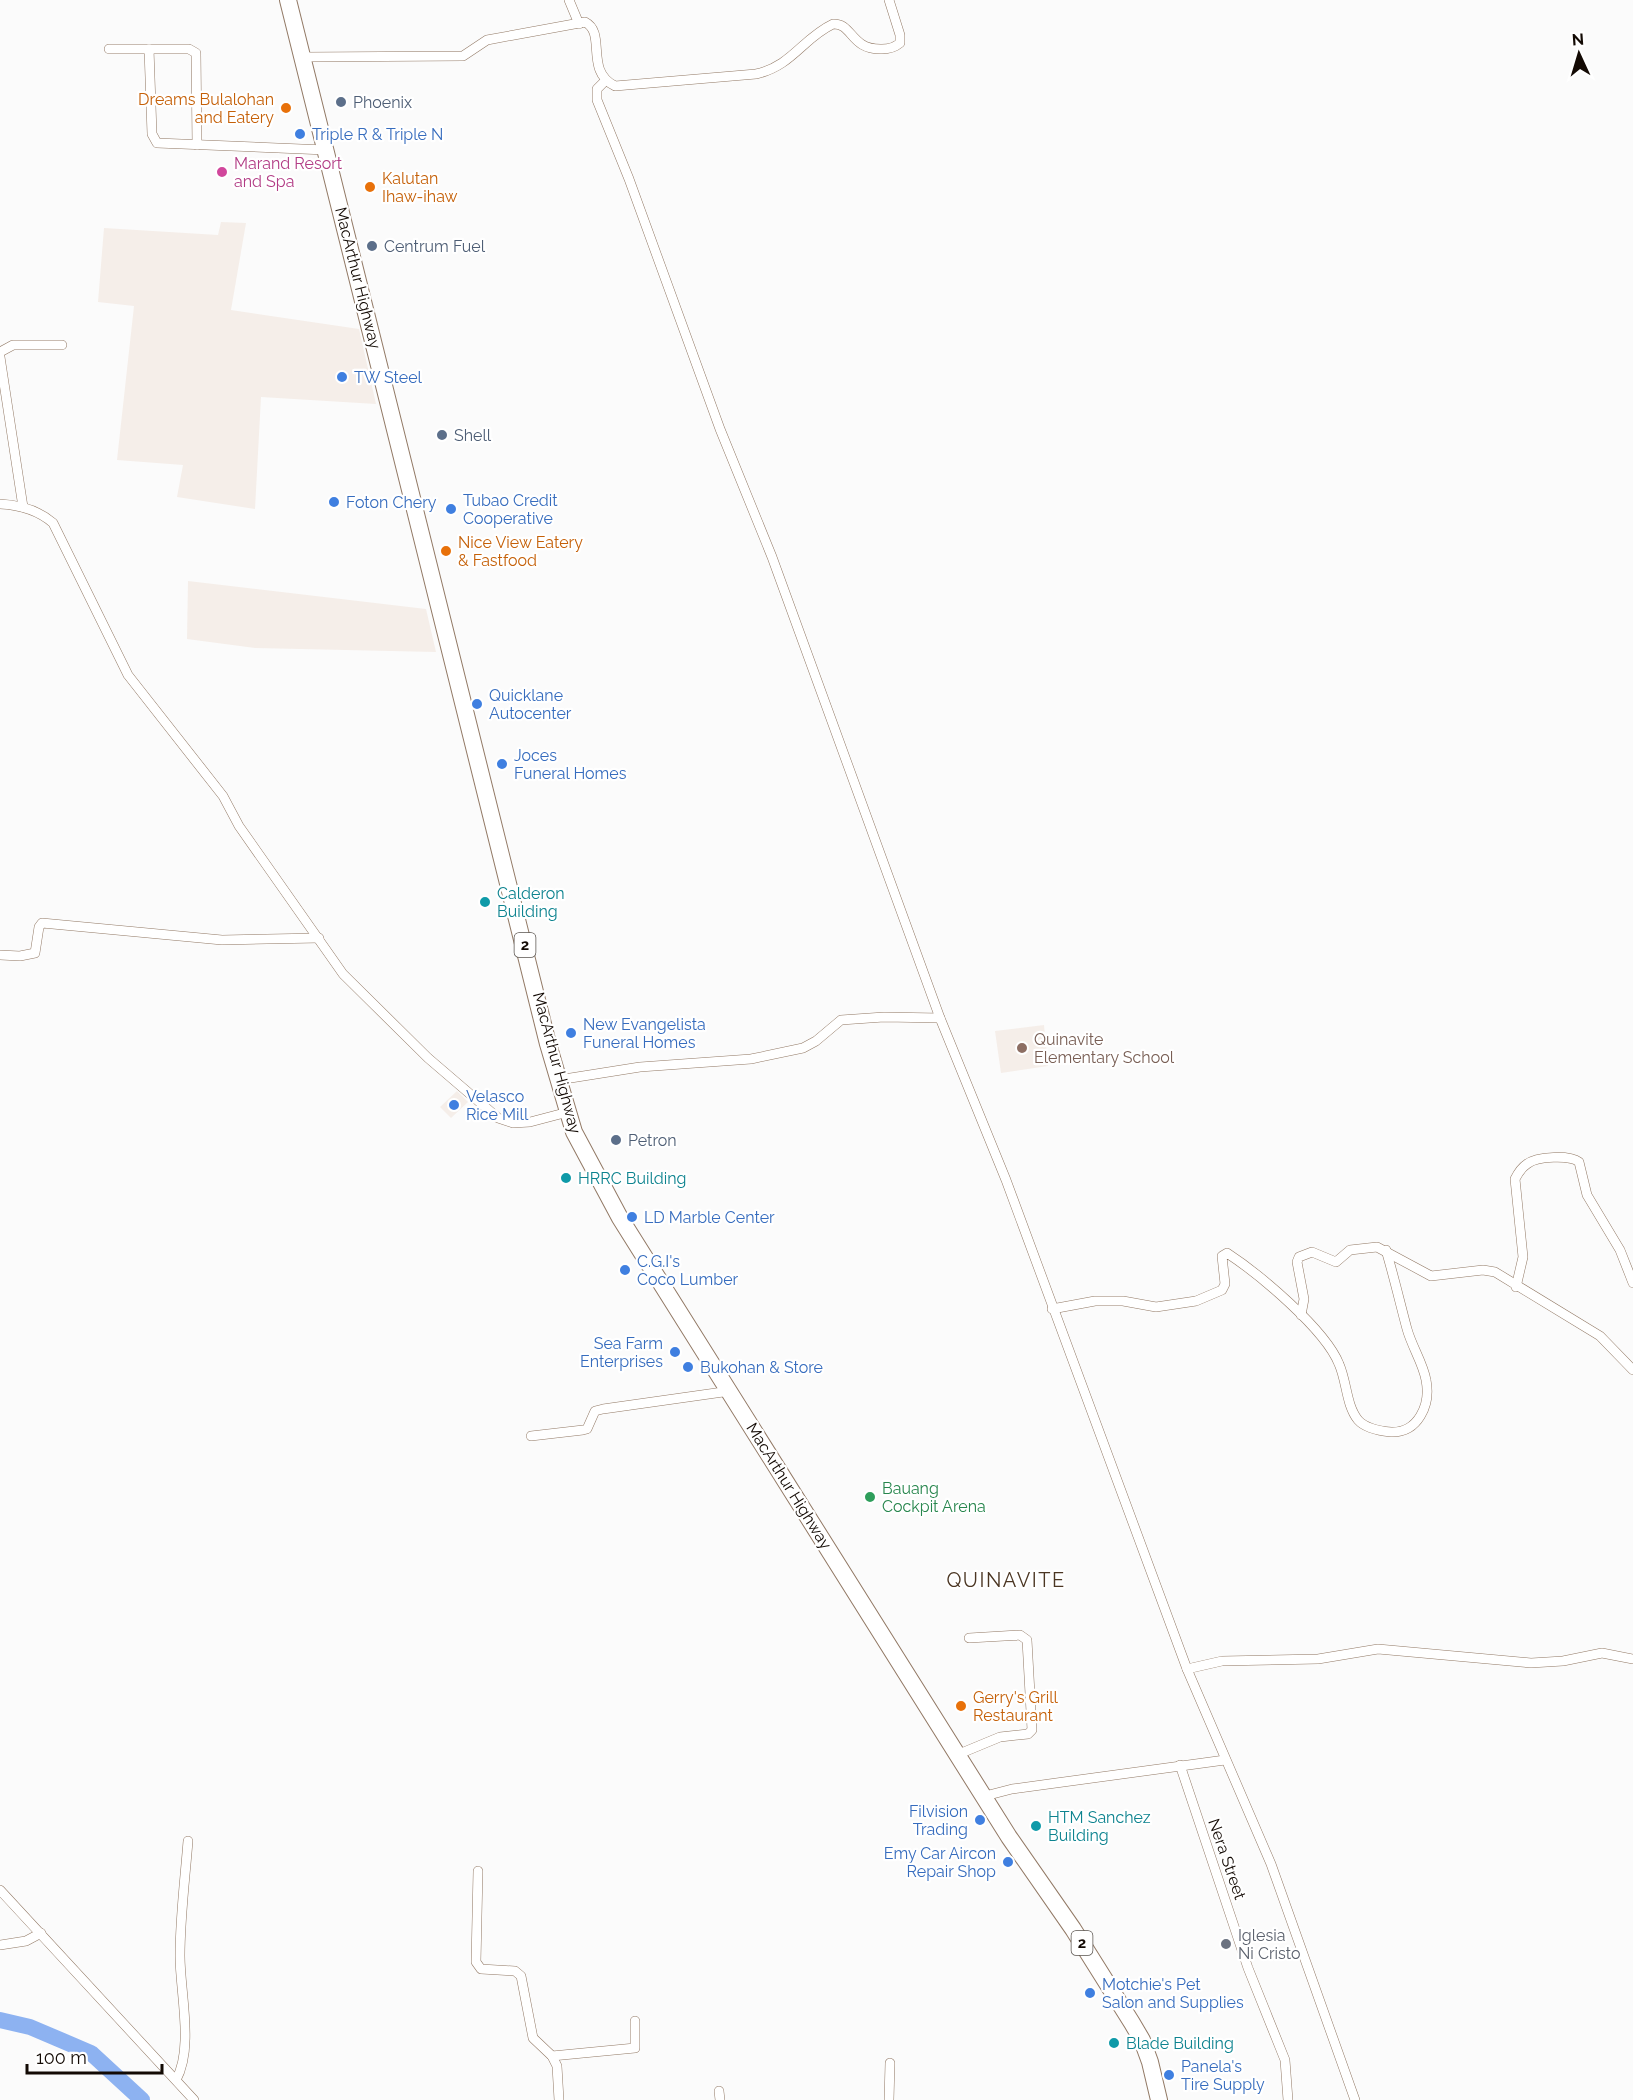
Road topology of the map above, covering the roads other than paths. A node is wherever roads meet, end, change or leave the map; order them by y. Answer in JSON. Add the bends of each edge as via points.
{"nodes":[{"id":1,"x":288,"y":0,"type":"edge"},
{"id":2,"x":569,"y":0,"type":"edge"},
{"id":3,"x":889,"y":0,"type":"edge"},
{"id":4,"x":579,"y":24,"type":"junction"},
{"id":5,"x":109,"y":49,"type":"dead end"},
{"id":6,"x":149,"y":49,"type":"junction"},
{"id":7,"x":303,"y":57,"type":"junction"},
{"id":8,"x":606,"y":80,"type":"junction"},
{"id":9,"x":197,"y":145,"type":"junction"},
{"id":10,"x":326,"y":150,"type":"junction"},
{"id":11,"x":62,"y":345,"type":"dead end"},
{"id":12,"x":0,"y":352,"type":"edge"},
{"id":13,"x":0,"y":357,"type":"edge"},
{"id":14,"x":0,"y":504,"type":"edge"},
{"id":15,"x":23,"y":507,"type":"junction"},
{"id":16,"x":319,"y":938,"type":"junction"},
{"id":17,"x":0,"y":955,"type":"edge"},
{"id":18,"x":940,"y":1018,"type":"junction"},
{"id":19,"x":558,"y":1080,"type":"junction"},
{"id":20,"x":567,"y":1112,"type":"junction"},
{"id":21,"x":1386,"y":1250,"type":"junction"},
{"id":22,"x":1633,"y":1283,"type":"edge"},
{"id":23,"x":1516,"y":1287,"type":"junction"},
{"id":24,"x":1052,"y":1309,"type":"junction"},
{"id":25,"x":1301,"y":1314,"type":"junction"},
{"id":26,"x":1633,"y":1370,"type":"edge"},
{"id":27,"x":730,"y":1391,"type":"junction"},
{"id":28,"x":531,"y":1436,"type":"dead end"},
{"id":29,"x":969,"y":1638,"type":"dead end"},
{"id":30,"x":1633,"y":1659,"type":"edge"},
{"id":31,"x":1187,"y":1669,"type":"junction"},
{"id":32,"x":959,"y":1754,"type":"junction"},
{"id":33,"x":1225,"y":1760,"type":"junction"},
{"id":34,"x":1180,"y":1765,"type":"junction"},
{"id":35,"x":985,"y":1796,"type":"junction"},
{"id":36,"x":188,"y":1841,"type":"dead end"},
{"id":37,"x":477,"y":1871,"type":"dead end"},
{"id":38,"x":0,"y":1890,"type":"edge"},
{"id":39,"x":41,"y":1933,"type":"junction"},
{"id":40,"x":0,"y":1945,"type":"edge"},
{"id":41,"x":635,"y":2021,"type":"dead end"},
{"id":42,"x":552,"y":2056,"type":"junction"},
{"id":43,"x":890,"y":2062,"type":"dead end"},
{"id":44,"x":176,"y":2080,"type":"junction"},
{"id":45,"x":194,"y":2100,"type":"edge"},
{"id":46,"x":559,"y":2100,"type":"edge"},
{"id":47,"x":889,"y":2100,"type":"edge"},
{"id":48,"x":1159,"y":2100,"type":"edge"},
{"id":49,"x":1288,"y":2100,"type":"edge"},
{"id":50,"x":1355,"y":2100,"type":"edge"}],
"edges":[{"from":1,"to":7,"type":"highway","name":"MacArthur Highway","number":"2"},
{"from":2,"to":4,"type":"street"},
{"from":3,"to":8,"type":"street","via":[[901,39],[887,49],[862,47],[843,26],[833,24],[787,62],[771,70],[621,87]]},
{"from":4,"to":7,"type":"street","via":[[487,40],[463,56]]},
{"from":4,"to":8,"type":"street","via":[[587,22],[594,30],[598,69]]},
{"from":5,"to":6,"type":"street"},
{"from":6,"to":9,"type":"street","via":[[153,138],[161,144]]},
{"from":6,"to":9,"type":"street","via":[[189,49],[196,53]]},
{"from":7,"to":10,"type":"highway","name":"MacArthur Highway","number":"2"},
{"from":8,"to":18,"type":"street","via":[[597,89],[597,100],[818,678]]},
{"from":9,"to":10,"type":"street"},
{"from":10,"to":19,"type":"highway","name":"MacArthur Highway","number":"2"},
{"from":11,"to":12,"type":"street","via":[[13,345]]},
{"from":13,"to":15,"type":"street"},
{"from":14,"to":15,"type":"street"},
{"from":15,"to":16,"type":"street","via":[[53,523],[128,675],[223,796],[239,826]]},
{"from":16,"to":17,"type":"street","via":[[222,940],[42,923],[35,953]]},
{"from":16,"to":20,"type":"street","via":[[343,974],[429,1058],[498,1118],[513,1123],[530,1122]]},
{"from":18,"to":19,"type":"street","via":[[841,1020],[803,1048],[751,1059],[640,1067]]},
{"from":18,"to":24,"type":"street"},
{"from":19,"to":20,"type":"highway","name":"MacArthur Highway","number":"2"},
{"from":20,"to":27,"type":"highway","name":"MacArthur Highway","number":"2","via":[[620,1218]]},
{"from":21,"to":23,"type":"street","via":[[1431,1276],[1484,1270],[1495,1272]]},
{"from":21,"to":25,"type":"street","via":[[1377,1246],[1358,1247],[1336,1262],[1312,1252],[1299,1257],[1304,1299]]},
{"from":21,"to":25,"type":"street","via":[[1410,1339],[1426,1379],[1425,1402],[1420,1419],[1412,1427],[1382,1432],[1359,1421],[1334,1354]]},
{"from":22,"to":23,"type":"street","via":[[1620,1250],[1587,1195],[1579,1162],[1571,1158],[1533,1160],[1515,1179],[1523,1257]]},
{"from":23,"to":26,"type":"street","via":[[1600,1336]]},
{"from":24,"to":25,"type":"street","via":[[1095,1301],[1156,1307],[1196,1301],[1222,1290],[1225,1253]]},
{"from":24,"to":31,"type":"street"},
{"from":27,"to":28,"type":"street","via":[[603,1409],[595,1411],[587,1429]]},
{"from":27,"to":32,"type":"highway","name":"MacArthur Highway","number":"2"},
{"from":29,"to":32,"type":"street","via":[[1020,1635],[1027,1640],[1032,1730],[1028,1734],[1000,1737]]},
{"from":30,"to":31,"type":"street","via":[[1602,1653],[1531,1663],[1378,1649],[1318,1659],[1222,1661]]},
{"from":31,"to":33,"type":"street"},
{"from":32,"to":35,"type":"highway","name":"MacArthur Highway","number":"2"},
{"from":33,"to":34,"type":"street"},
{"from":33,"to":50,"type":"street","via":[[1271,1864]]},
{"from":34,"to":35,"type":"street"},
{"from":34,"to":49,"type":"street","name":"Nera Street","via":[[1248,1968],[1285,2060]]},
{"from":35,"to":48,"type":"highway","name":"MacArthur Highway","number":"2","via":[[1142,2040]]},
{"from":36,"to":44,"type":"street","via":[[180,1938],[184,2038],[182,2067]]},
{"from":37,"to":42,"type":"street","via":[[477,1962],[481,1969],[515,1971],[521,1976],[533,2038]]},
{"from":38,"to":39,"type":"street"},
{"from":39,"to":40,"type":"street","via":[[26,1941]]},
{"from":39,"to":44,"type":"street"},
{"from":41,"to":42,"type":"street","via":[[634,2048]]},
{"from":42,"to":46,"type":"street","via":[[557,2066]]},
{"from":43,"to":47,"type":"street"},
{"from":44,"to":45,"type":"street"}]}
